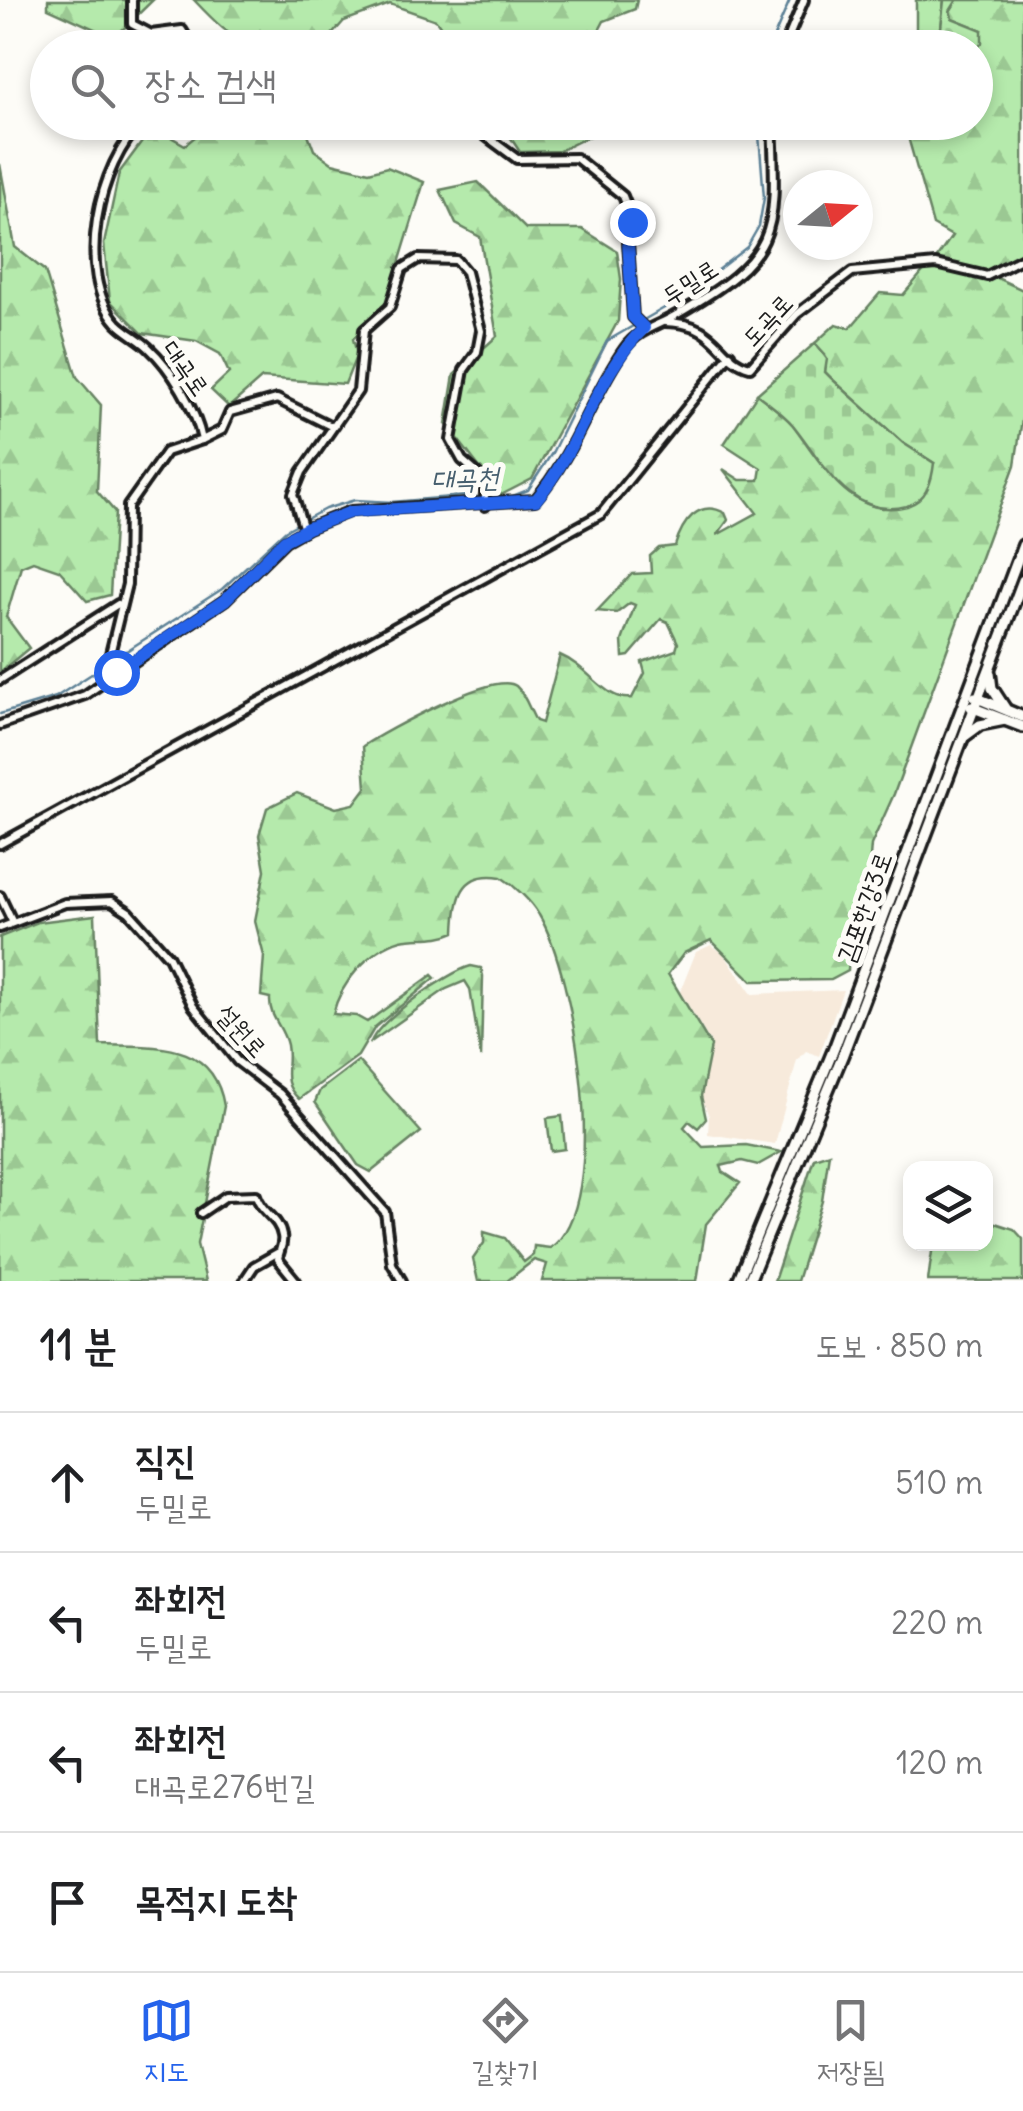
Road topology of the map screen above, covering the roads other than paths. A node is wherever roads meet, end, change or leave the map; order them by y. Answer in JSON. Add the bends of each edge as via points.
{"nodes":[{"id":1,"x":132,"y":0,"type":"edge"},
{"id":2,"x":804,"y":0,"type":"edge"},
{"id":3,"x":144,"y":30,"type":"edge"},
{"id":4,"x":792,"y":30,"type":"edge"},
{"id":5,"x":130,"y":140,"type":"edge"},
{"id":6,"x":491,"y":140,"type":"edge"},
{"id":7,"x":773,"y":140,"type":"edge"},
{"id":8,"x":1023,"y":258,"type":"edge"},
{"id":9,"x":664,"y":322,"type":"junction"},
{"id":10,"x":641,"y":325,"type":"junction"},
{"id":11,"x":730,"y":354,"type":"junction"},
{"id":12,"x":331,"y":426,"type":"junction"},
{"id":13,"x":202,"y":440,"type":"junction"},
{"id":14,"x":485,"y":500,"type":"junction"},
{"id":15,"x":302,"y":525,"type":"junction"},
{"id":16,"x":1023,"y":545,"type":"edge"},
{"id":17,"x":1023,"y":580,"type":"edge"},
{"id":18,"x":120,"y":604,"type":"junction"},
{"id":19,"x":112,"y":665,"type":"junction"},
{"id":20,"x":990,"y":668,"type":"junction"},
{"id":21,"x":0,"y":680,"type":"edge"},
{"id":22,"x":971,"y":701,"type":"junction"},
{"id":23,"x":1006,"y":715,"type":"junction"},
{"id":24,"x":1023,"y":717,"type":"edge"},
{"id":25,"x":0,"y":725,"type":"edge"},
{"id":26,"x":1023,"y":728,"type":"edge"},
{"id":27,"x":962,"y":738,"type":"junction"},
{"id":28,"x":0,"y":844,"type":"edge"},
{"id":29,"x":0,"y":896,"type":"edge"},
{"id":30,"x":12,"y":921,"type":"junction"},
{"id":31,"x":0,"y":928,"type":"edge"},
{"id":32,"x":201,"y":1213,"type":"dead end"},
{"id":33,"x":278,"y":1253,"type":"junction"},
{"id":34,"x":244,"y":1281,"type":"edge"},
{"id":35,"x":296,"y":1281,"type":"edge"},
{"id":36,"x":402,"y":1281,"type":"edge"},
{"id":37,"x":738,"y":1281,"type":"edge"},
{"id":38,"x":749,"y":1281,"type":"edge"}],
"edges":[{"from":1,"to":3,"type":"street","via":[[132,24]]},
{"from":2,"to":4,"type":"street"},
{"from":5,"to":13,"type":"street","name":"대곡로","via":[[108,169],[96,278],[118,323],[167,371],[199,423]]},
{"from":6,"to":10,"type":"street","via":[[517,159],[576,158],[623,196],[632,222],[628,242]]},
{"from":7,"to":9,"type":"street","name":"두밀로","via":[[769,238],[745,269]]},
{"from":8,"to":11,"type":"street","name":"도곡로","via":[[987,276],[942,264],[852,272],[797,314],[750,366]]},
{"from":9,"to":10,"type":"street","name":"두밀로"},
{"from":9,"to":11,"type":"street","via":[[688,323]]},
{"from":10,"to":14,"type":"street","name":"두밀로","via":[[536,500]]},
{"from":11,"to":28,"type":"street","via":[[601,514]]},
{"from":12,"to":13,"type":"street","via":[[276,399],[230,412],[222,430]]},
{"from":12,"to":14,"type":"street","via":[[358,391],[360,339],[390,307],[402,269],[418,260],[456,260],[466,272],[482,331],[464,370],[451,440],[484,480]]},
{"from":12,"to":15,"type":"street","via":[[293,494]]},
{"from":13,"to":18,"type":"street","via":[[166,452],[128,506],[127,584]]},
{"from":14,"to":15,"type":"street","name":"두밀로","via":[[351,512]]},
{"from":15,"to":19,"type":"street","name":"두밀로","via":[[225,600]]},
{"from":16,"to":22,"type":"street","name":"김포한강3로"},
{"from":17,"to":20,"type":"street","name":"김포한강3로"},
{"from":18,"to":19,"type":"street"},
{"from":18,"to":21,"type":"street"},
{"from":19,"to":25,"type":"street","name":"두밀로","via":[[85,695]]},
{"from":20,"to":22,"type":"street","name":"김포한강3로"},
{"from":20,"to":23,"type":"street"},
{"from":22,"to":23,"type":"street"},
{"from":22,"to":27,"type":"street","name":"김포한강3로"},
{"from":22,"to":37,"type":"street","name":"김포한강3로"},
{"from":23,"to":24,"type":"street"},
{"from":23,"to":26,"type":"street"},
{"from":23,"to":27,"type":"street"},
{"from":27,"to":38,"type":"street","name":"김포한강3로"},
{"from":29,"to":30,"type":"street"},
{"from":30,"to":31,"type":"street","name":"설원로"},
{"from":30,"to":36,"type":"street","name":"설원로","via":[[85,901],[112,901],[129,912],[169,957],[193,1006],[236,1060],[280,1094],[385,1212],[392,1264]]},
{"from":32,"to":33,"type":"street","via":[[226,1196],[254,1194],[279,1227]]},
{"from":33,"to":34,"type":"street"},
{"from":33,"to":35,"type":"street"}]}
